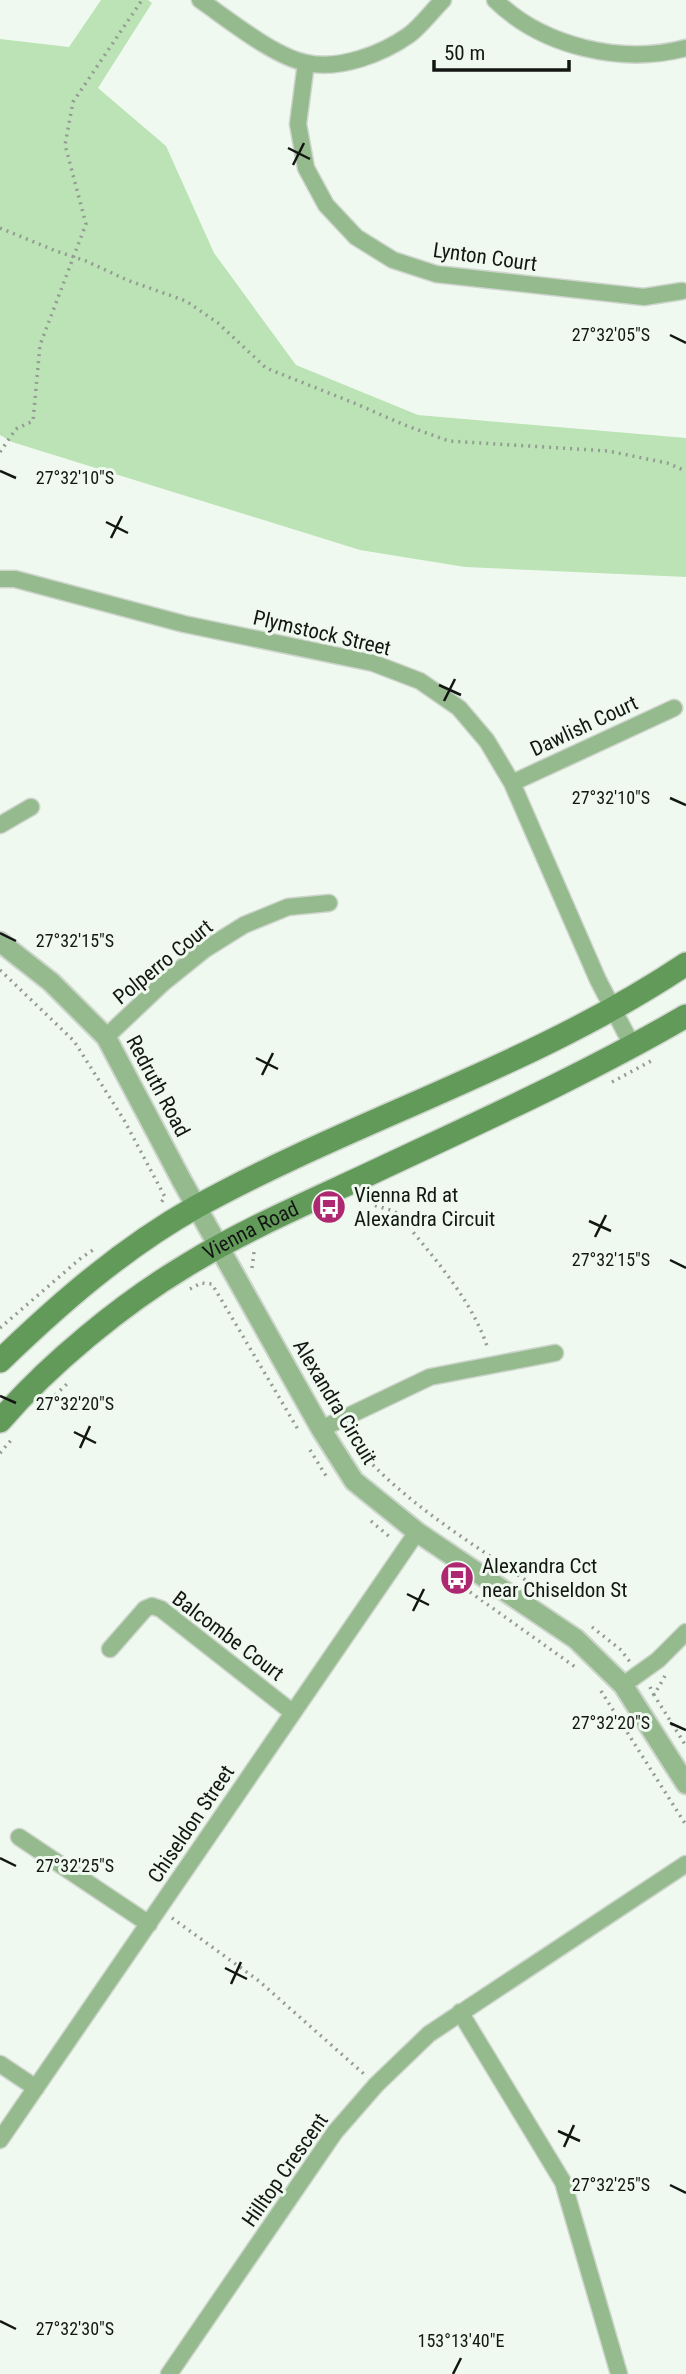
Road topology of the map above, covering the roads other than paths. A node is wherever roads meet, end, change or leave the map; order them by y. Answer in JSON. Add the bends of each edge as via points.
{"nodes":[{"id":1,"x":200,"y":0,"type":"edge"},
{"id":2,"x":443,"y":0,"type":"edge"},
{"id":3,"x":495,"y":0,"type":"edge"},
{"id":4,"x":686,"y":48,"type":"edge"},
{"id":5,"x":306,"y":63,"type":"junction"},
{"id":6,"x":682,"y":291,"type":"dead end"},
{"id":7,"x":0,"y":579,"type":"edge"},
{"id":8,"x":674,"y":708,"type":"dead end"},
{"id":9,"x":512,"y":783,"type":"junction"},
{"id":10,"x":31,"y":807,"type":"dead end"},
{"id":11,"x":0,"y":825,"type":"edge"},
{"id":12,"x":329,"y":903,"type":"dead end"},
{"id":13,"x":0,"y":942,"type":"edge"},
{"id":14,"x":686,"y":964,"type":"edge"},
{"id":15,"x":614,"y":1008,"type":"junction"},
{"id":16,"x":686,"y":1016,"type":"edge"},
{"id":17,"x":106,"y":1037,"type":"junction"},
{"id":18,"x":633,"y":1047,"type":"junction"},
{"id":19,"x":197,"y":1207,"type":"junction"},
{"id":20,"x":219,"y":1247,"type":"junction"},
{"id":21,"x":555,"y":1353,"type":"dead end"},
{"id":22,"x":0,"y":1361,"type":"edge"},
{"id":23,"x":8,"y":1428,"type":"edge"},
{"id":24,"x":321,"y":1429,"type":"junction"},
{"id":25,"x":417,"y":1532,"type":"junction"},
{"id":26,"x":686,"y":1632,"type":"edge"},
{"id":27,"x":110,"y":1649,"type":"dead end"},
{"id":28,"x":623,"y":1685,"type":"junction"},
{"id":29,"x":292,"y":1712,"type":"junction"},
{"id":30,"x":686,"y":1784,"type":"edge"},
{"id":31,"x":19,"y":1837,"type":"dead end"},
{"id":32,"x":686,"y":1864,"type":"edge"},
{"id":33,"x":149,"y":1924,"type":"junction"},
{"id":34,"x":460,"y":2012,"type":"junction"},
{"id":35,"x":0,"y":2064,"type":"edge"},
{"id":36,"x":36,"y":2088,"type":"junction"},
{"id":37,"x":0,"y":2140,"type":"edge"},
{"id":38,"x":169,"y":2374,"type":"edge"},
{"id":39,"x":619,"y":2374,"type":"edge"}],
"edges":[{"from":1,"to":5,"type":"street","via":[[279,52]]},
{"from":2,"to":5,"type":"street","via":[[411,34],[377,54],[332,64]]},
{"from":3,"to":4,"type":"street","via":[[507,12],[566,45],[626,54]]},
{"from":5,"to":6,"type":"street","name":"Lynton Court","via":[[298,124],[306,168],[326,205],[356,237],[393,260],[436,274],[644,297]]},
{"from":7,"to":9,"type":"street","name":"Plymstock Street","via":[[373,663],[420,681],[459,708]]},
{"from":8,"to":9,"type":"street","name":"Dawlish Court"},
{"from":9,"to":15,"type":"street","name":"Plymstock Street"},
{"from":10,"to":11,"type":"street"},
{"from":12,"to":17,"type":"street","name":"Polperro Court","via":[[288,907],[244,925],[173,975]]},
{"from":13,"to":17,"type":"street","name":"Redruth Road","via":[[51,982]]},
{"from":14,"to":15,"type":"main road"},
{"from":15,"to":18,"type":"street","name":"Plymstock Street"},
{"from":15,"to":19,"type":"main road"},
{"from":16,"to":18,"type":"main road","name":"Vienna Road"},
{"from":17,"to":19,"type":"street","name":"Redruth Road"},
{"from":18,"to":20,"type":"main road","name":"Vienna Road"},
{"from":19,"to":20,"type":"street","name":"Alexandra Circuit"},
{"from":19,"to":22,"type":"main road","via":[[88,1280]]},
{"from":20,"to":23,"type":"main road","name":"Vienna Road","via":[[147,1292],[54,1367]]},
{"from":20,"to":24,"type":"street","name":"Alexandra Circuit"},
{"from":21,"to":24,"type":"street","via":[[430,1377]]},
{"from":24,"to":25,"type":"street","name":"Alexandra Circuit","via":[[354,1481]]},
{"from":25,"to":28,"type":"street","name":"Alexandra Circuit","via":[[576,1639]]},
{"from":25,"to":29,"type":"street","name":"Chiseldon Street"},
{"from":26,"to":28,"type":"street"},
{"from":27,"to":29,"type":"street","name":"Balcombe Court","via":[[145,1609],[161,1609]]},
{"from":28,"to":30,"type":"street","name":"Alexandra Circuit"},
{"from":29,"to":33,"type":"street","name":"Chiseldon Street"},
{"from":31,"to":33,"type":"street"},
{"from":32,"to":34,"type":"street","name":"Hilltop Crescent"},
{"from":33,"to":36,"type":"street","name":"Chiseldon Street"},
{"from":34,"to":38,"type":"street","name":"Hilltop Crescent","via":[[429,2034],[335,2132]]},
{"from":34,"to":39,"type":"street","via":[[564,2182]]},
{"from":35,"to":36,"type":"street"},
{"from":36,"to":37,"type":"street","name":"Chiseldon Street"}]}
